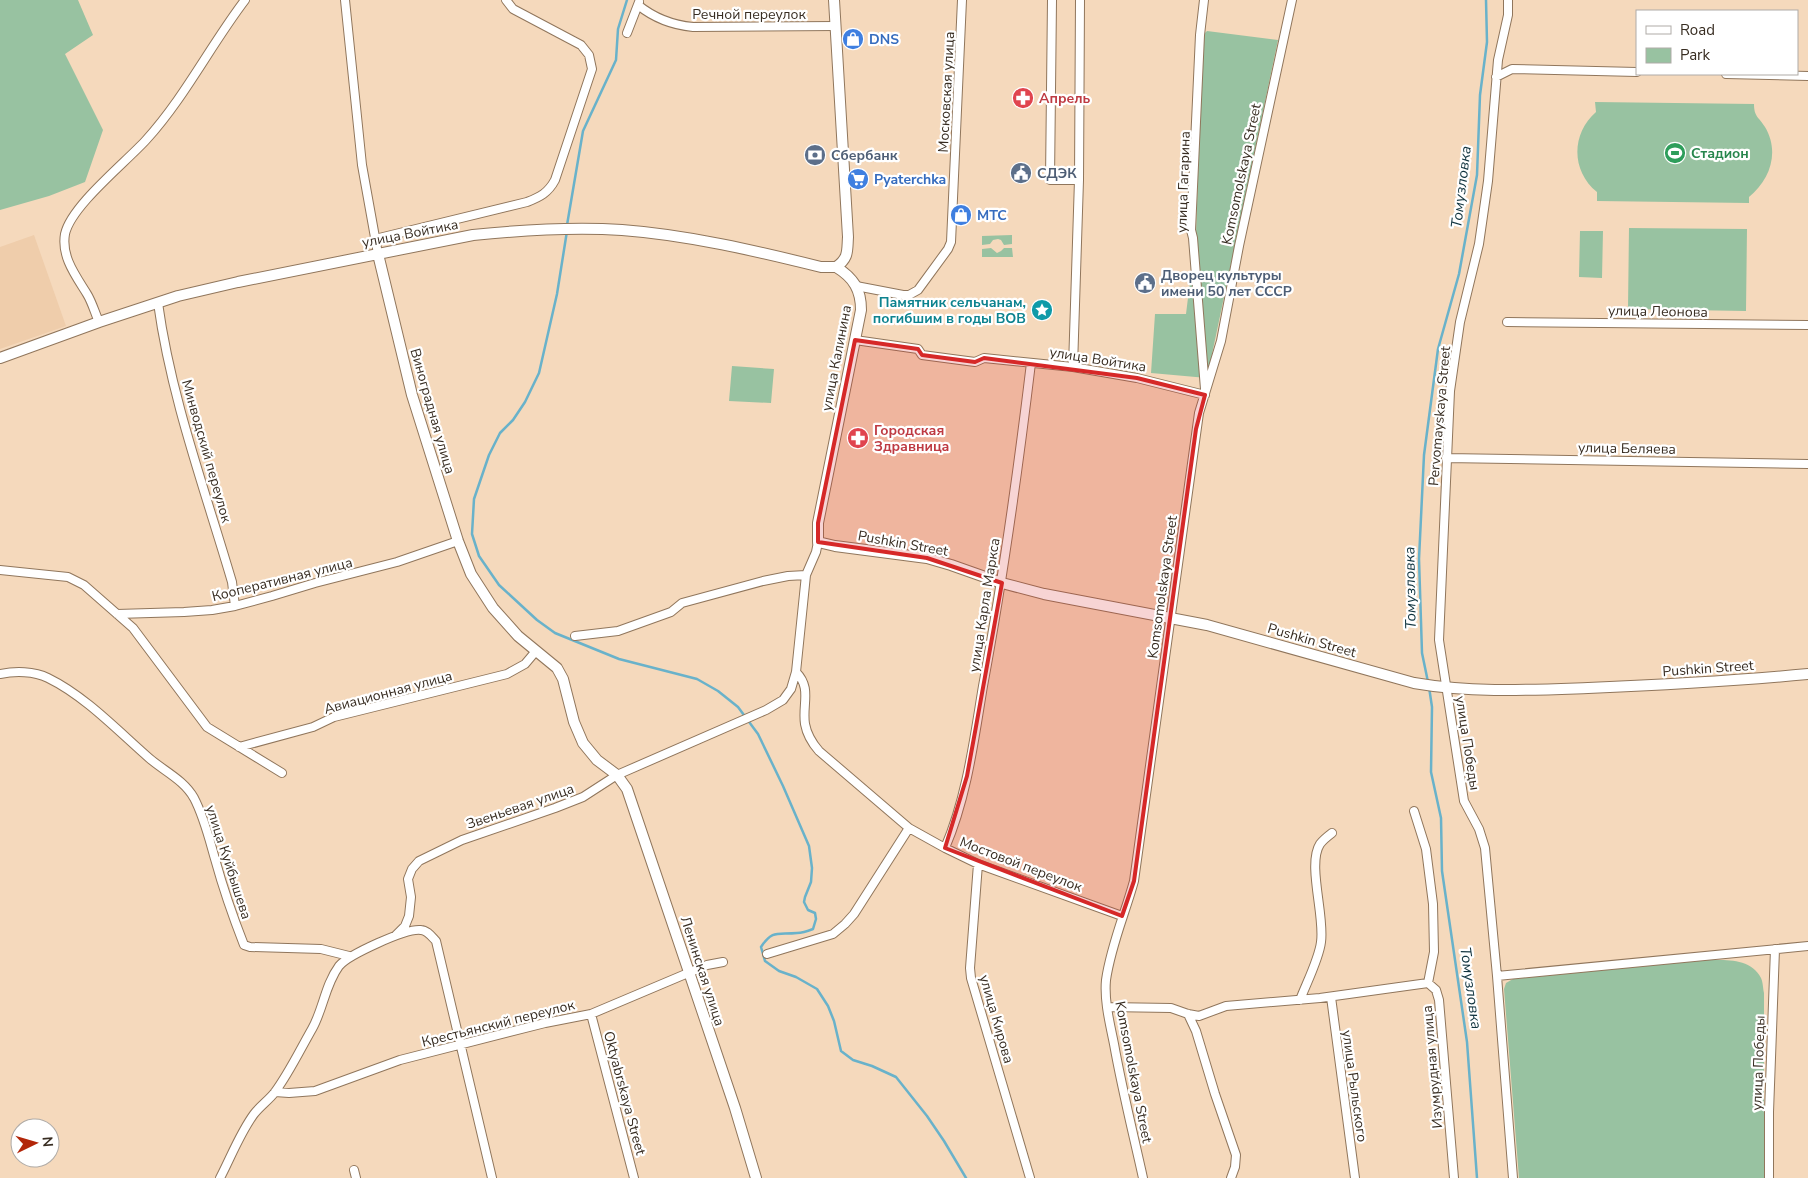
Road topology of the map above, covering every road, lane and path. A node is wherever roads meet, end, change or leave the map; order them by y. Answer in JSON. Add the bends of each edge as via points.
{"nodes":[{"id":1,"x":245,"y":0,"type":"edge"},
{"id":2,"x":345,"y":0,"type":"edge"},
{"id":3,"x":506,"y":0,"type":"edge"},
{"id":4,"x":834,"y":0,"type":"edge"},
{"id":5,"x":962,"y":0,"type":"edge"},
{"id":6,"x":1052,"y":0,"type":"edge"},
{"id":7,"x":1080,"y":0,"type":"edge"},
{"id":8,"x":1204,"y":0,"type":"edge"},
{"id":9,"x":1292,"y":0,"type":"edge"},
{"id":10,"x":1508,"y":0,"type":"edge"},
{"id":11,"x":639,"y":2,"type":"edge"},
{"id":12,"x":836,"y":26,"type":"junction"},
{"id":13,"x":627,"y":34,"type":"dead end"},
{"id":14,"x":1636,"y":72,"type":"edge"},
{"id":15,"x":1767,"y":75,"type":"edge"},
{"id":16,"x":1808,"y":76,"type":"edge"},
{"id":17,"x":1496,"y":77,"type":"junction"},
{"id":18,"x":1079,"y":180,"type":"junction"},
{"id":19,"x":375,"y":240,"type":"junction"},
{"id":20,"x":378,"y":254,"type":"junction"},
{"id":21,"x":836,"y":267,"type":"junction"},
{"id":22,"x":856,"y":286,"type":"junction"},
{"id":23,"x":158,"y":302,"type":"junction"},
{"id":24,"x":99,"y":322,"type":"junction"},
{"id":25,"x":1508,"y":322,"type":"dead end"},
{"id":26,"x":1808,"y":325,"type":"edge"},
{"id":27,"x":854,"y":340,"type":"junction"},
{"id":28,"x":0,"y":358,"type":"edge"},
{"id":29,"x":1032,"y":363,"type":"junction"},
{"id":30,"x":1073,"y":368,"type":"junction"},
{"id":31,"x":1205,"y":395,"type":"junction"},
{"id":32,"x":1446,"y":458,"type":"junction"},
{"id":33,"x":1808,"y":464,"type":"edge"},
{"id":34,"x":458,"y":541,"type":"junction"},
{"id":35,"x":818,"y":542,"type":"junction"},
{"id":36,"x":0,"y":570,"type":"edge"},
{"id":37,"x":806,"y":575,"type":"junction"},
{"id":38,"x":1002,"y":583,"type":"junction"},
{"id":39,"x":235,"y":606,"type":"junction"},
{"id":40,"x":118,"y":614,"type":"junction"},
{"id":41,"x":1171,"y":619,"type":"junction"},
{"id":42,"x":575,"y":636,"type":"dead end"},
{"id":43,"x":536,"y":651,"type":"junction"},
{"id":44,"x":796,"y":672,"type":"junction"},
{"id":45,"x":0,"y":674,"type":"edge"},
{"id":46,"x":1808,"y":674,"type":"edge"},
{"id":47,"x":1445,"y":688,"type":"junction"},
{"id":48,"x":729,"y":726,"type":"joint"},
{"id":49,"x":239,"y":747,"type":"junction"},
{"id":50,"x":282,"y":773,"type":"dead end"},
{"id":51,"x":617,"y":775,"type":"junction"},
{"id":52,"x":1414,"y":811,"type":"dead end"},
{"id":53,"x":909,"y":828,"type":"junction"},
{"id":54,"x":1332,"y":833,"type":"dead end"},
{"id":55,"x":945,"y":848,"type":"junction"},
{"id":56,"x":978,"y":864,"type":"junction"},
{"id":57,"x":1122,"y":916,"type":"junction"},
{"id":58,"x":396,"y":936,"type":"junction"},
{"id":59,"x":1808,"y":946,"type":"edge"},
{"id":60,"x":1775,"y":949,"type":"junction"},
{"id":61,"x":767,"y":954,"type":"dead end"},
{"id":62,"x":349,"y":956,"type":"junction"},
{"id":63,"x":723,"y":962,"type":"dead end"},
{"id":64,"x":688,"y":973,"type":"junction"},
{"id":65,"x":1497,"y":976,"type":"junction"},
{"id":66,"x":1428,"y":983,"type":"junction"},
{"id":67,"x":1331,"y":997,"type":"junction"},
{"id":68,"x":1300,"y":1000,"type":"junction"},
{"id":69,"x":1107,"y":1007,"type":"junction"},
{"id":70,"x":591,"y":1014,"type":"junction"},
{"id":71,"x":1188,"y":1014,"type":"junction"},
{"id":72,"x":460,"y":1045,"type":"junction"},
{"id":73,"x":275,"y":1092,"type":"junction"},
{"id":74,"x":354,"y":1170,"type":"dead end"},
{"id":75,"x":220,"y":1178,"type":"edge"},
{"id":76,"x":356,"y":1178,"type":"edge"},
{"id":77,"x":492,"y":1178,"type":"edge"},
{"id":78,"x":634,"y":1178,"type":"edge"},
{"id":79,"x":756,"y":1178,"type":"edge"},
{"id":80,"x":1030,"y":1178,"type":"edge"},
{"id":81,"x":1143,"y":1178,"type":"edge"},
{"id":82,"x":1231,"y":1178,"type":"edge"},
{"id":83,"x":1356,"y":1178,"type":"edge"},
{"id":84,"x":1454,"y":1178,"type":"edge"},
{"id":85,"x":1513,"y":1178,"type":"edge"},
{"id":86,"x":1769,"y":1178,"type":"edge"}],
"edges":[{"from":1,"to":24,"type":"street","via":[[179,100],[146,140],[81,205],[70,221],[65,235],[68,261]]},
{"from":2,"to":19,"type":"street","name":"Виноградная улица","via":[[362,165]]},
{"from":3,"to":19,"type":"street","via":[[513,9],[581,45],[589,55],[592,69],[550,190],[527,202]]},
{"from":4,"to":12,"type":"main road"},
{"from":5,"to":22,"type":"street","name":"Московская улица","via":[[951,242],[918,290],[910,295]]},
{"from":6,"to":18,"type":"street","via":[[1050,180]]},
{"from":7,"to":18,"type":"street"},
{"from":8,"to":31,"type":"street","name":"улица Гагарина","via":[[1191,230]]},
{"from":9,"to":31,"type":"street","name":"Komsomolskaya Street","via":[[1221,341]]},
{"from":10,"to":17,"type":"street","name":"Pervomayskaya Street"},
{"from":11,"to":12,"type":"street","name":"Речной переулок","via":[[646,12],[675,26]]},
{"from":11,"to":13,"type":"street"},
{"from":12,"to":21,"type":"main road","via":[[848,237],[844,262]]},
{"from":14,"to":17,"type":"street","via":[[1512,68]]},
{"from":15,"to":16,"type":"street"},
{"from":17,"to":32,"type":"street","name":"Pervomayskaya Street","via":[[1488,181],[1479,244],[1460,322],[1450,392]]},
{"from":18,"to":30,"type":"street"},
{"from":19,"to":20,"type":"street","name":"Виноградная улица"},
{"from":20,"to":21,"type":"main road","name":"улица Войтика","via":[[473,235],[532,229],[622,230],[691,238],[821,267]]},
{"from":20,"to":23,"type":"main road","name":"улица Войтика","via":[[219,286]]},
{"from":20,"to":34,"type":"main road","name":"Виноградная улица","via":[[412,395]]},
{"from":21,"to":22,"type":"main road","name":"улица Калинина","via":[[847,273]]},
{"from":22,"to":27,"type":"main road","name":"улица Калинина","via":[[861,310]]},
{"from":23,"to":24,"type":"main road","name":"улица Войтика"},
{"from":23,"to":39,"type":"street","name":"Минводский переулок","via":[[176,393],[232,582]]},
{"from":24,"to":28,"type":"main road","name":"улица Войтика"},
{"from":25,"to":26,"type":"street","name":"улица Леонова"},
{"from":27,"to":29,"type":"street","name":"улица Войтика","via":[[918,349],[922,355],[975,362],[984,358]]},
{"from":27,"to":35,"type":"main road","name":"улица Калинина","via":[[818,523]]},
{"from":29,"to":30,"type":"street","name":"улица Войтика"},
{"from":29,"to":38,"type":"street","name":"улица Карла Маркса"},
{"from":30,"to":31,"type":"street","name":"улица Войтика","via":[[1137,378]]},
{"from":31,"to":41,"type":"street","name":"Komsomolskaya Street","via":[[1196,429]]},
{"from":32,"to":33,"type":"street","name":"улица Беляева"},
{"from":32,"to":47,"type":"street","name":"Pervomayskaya Street","via":[[1439,640]]},
{"from":34,"to":39,"type":"street","name":"Кооперативная улица","via":[[398,562]]},
{"from":34,"to":43,"type":"main road","name":"Виноградная улица","via":[[471,574],[493,608]]},
{"from":35,"to":37,"type":"street","name":"улица Калинина"},
{"from":35,"to":38,"type":"main road","name":"Pushkin Street","via":[[926,558]]},
{"from":36,"to":40,"type":"street","via":[[68,577],[84,585]]},
{"from":37,"to":42,"type":"street","via":[[763,581],[682,603],[671,612],[618,631]]},
{"from":37,"to":44,"type":"street","name":"улица Калинина"},
{"from":38,"to":41,"type":"main road","name":"Pushkin Street"},
{"from":38,"to":55,"type":"street","name":"улица Карла Маркса","via":[[967,776]]},
{"from":39,"to":40,"type":"street","name":"Кооперативная улица","via":[[184,612]]},
{"from":40,"to":49,"type":"street","via":[[133,628],[207,727]]},
{"from":41,"to":47,"type":"main road","name":"Pushkin Street","via":[[1225,630],[1414,683]]},
{"from":41,"to":57,"type":"street","name":"Komsomolskaya Street","via":[[1134,881]]},
{"from":43,"to":49,"type":"street","name":"Авиационная улица","via":[[525,664],[507,674],[334,717],[313,727]]},
{"from":43,"to":51,"type":"main road","name":"Виноградная улица","via":[[557,668],[563,679],[583,743],[597,760]]},
{"from":44,"to":48,"type":"street","name":"улица Калинина","via":[[791,689],[783,700]]},
{"from":44,"to":53,"type":"street","name":"Мостовой переулок","via":[[806,686],[805,725],[819,752]]},
{"from":45,"to":62,"type":"street","name":"улица Куйбышева","via":[[37,674],[49,678],[74,694],[186,786],[201,814],[244,945],[321,949]]},
{"from":46,"to":47,"type":"main road","name":"Pushkin Street","via":[[1670,685],[1515,690]]},
{"from":47,"to":65,"type":"street","name":"улица Победы","via":[[1464,800],[1485,848]]},
{"from":48,"to":51,"type":"street","name":"Звеньевая улица"},
{"from":49,"to":50,"type":"street"},
{"from":51,"to":58,"type":"street","name":"Звеньевая улица","via":[[584,797],[462,840],[419,861],[408,879],[411,897],[409,916]]},
{"from":51,"to":64,"type":"main road","name":"Ленинская улица","via":[[634,808]]},
{"from":52,"to":66,"type":"street","via":[[1426,849],[1433,904],[1434,952]]},
{"from":53,"to":55,"type":"street","name":"Мостовой переулок"},
{"from":53,"to":61,"type":"street","via":[[845,924],[833,934]]},
{"from":54,"to":68,"type":"street","via":[[1321,842],[1318,850],[1316,869],[1321,944]]},
{"from":55,"to":56,"type":"street","name":"Мостовой переулок"},
{"from":56,"to":57,"type":"street","name":"Мостовой переулок"},
{"from":56,"to":80,"type":"street","name":"улица Кирова","via":[[971,978]]},
{"from":57,"to":69,"type":"street","name":"Komsomolskaya Street","via":[[1106,981]]},
{"from":58,"to":62,"type":"street"},
{"from":58,"to":72,"type":"street","via":[[421,930],[428,932],[436,941]]},
{"from":59,"to":60,"type":"street"},
{"from":60,"to":65,"type":"street"},
{"from":60,"to":86,"type":"street","name":"улица Победы"},
{"from":62,"to":73,"type":"street","via":[[332,978],[319,1016]]},
{"from":63,"to":64,"type":"street","name":"Крестьянский переулок"},
{"from":64,"to":70,"type":"street","name":"Крестьянский переулок"},
{"from":64,"to":79,"type":"main road","name":"Ленинская улица"},
{"from":65,"to":85,"type":"street","name":"улица Победы"},
{"from":66,"to":67,"type":"street"},
{"from":66,"to":84,"type":"street","name":"Изумрудная улица","via":[[1436,990],[1439,1000]]},
{"from":67,"to":68,"type":"street"},
{"from":67,"to":83,"type":"street","name":"улица Рыльского"},
{"from":68,"to":71,"type":"street","via":[[1226,1006],[1199,1016]]},
{"from":69,"to":71,"type":"street","via":[[1171,1008]]},
{"from":69,"to":81,"type":"street","name":"Komsomolskaya Street"},
{"from":70,"to":72,"type":"street","name":"Крестьянский переулок"},
{"from":70,"to":78,"type":"street","name":"Oktyabrskaya Street"},
{"from":71,"to":82,"type":"street","via":[[1236,1155]]},
{"from":72,"to":73,"type":"street","name":"Крестьянский переулок","via":[[400,1060],[315,1091]]},
{"from":72,"to":77,"type":"street"},
{"from":73,"to":75,"type":"street","via":[[255,1112]]},
{"from":74,"to":76,"type":"street"}]}
